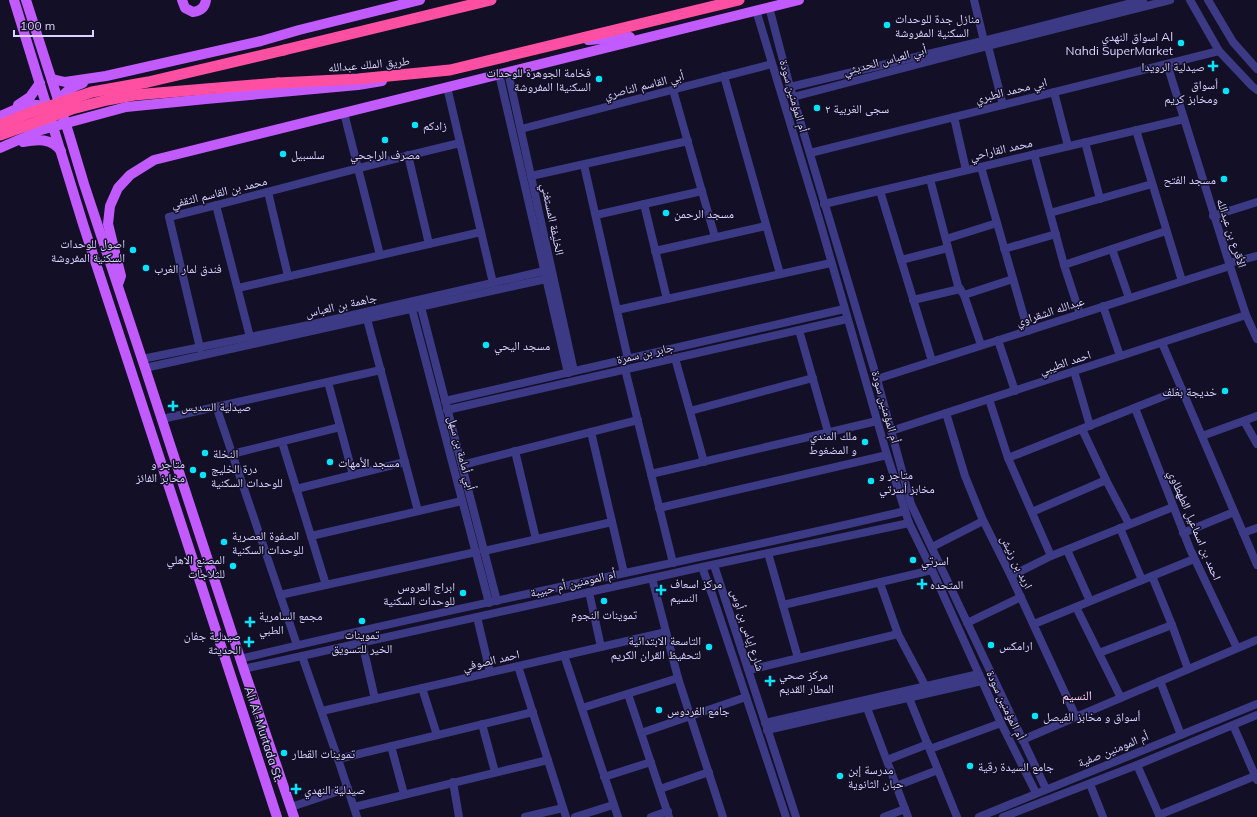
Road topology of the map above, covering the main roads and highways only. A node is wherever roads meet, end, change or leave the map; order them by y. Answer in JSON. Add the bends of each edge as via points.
{"nodes":[{"id":1,"x":14,"y":0,"type":"edge"},
{"id":2,"x":26,"y":0,"type":"edge"},
{"id":3,"x":182,"y":0,"type":"edge"},
{"id":4,"x":206,"y":0,"type":"edge"},
{"id":5,"x":420,"y":0,"type":"edge"},
{"id":6,"x":491,"y":0,"type":"edge"},
{"id":7,"x":799,"y":0,"type":"edge"},
{"id":8,"x":733,"y":1,"type":"edge"},
{"id":9,"x":657,"y":35,"type":"junction"},
{"id":10,"x":576,"y":41,"type":"junction"},
{"id":11,"x":450,"y":70,"type":"junction"},
{"id":12,"x":106,"y":76,"type":"junction"},
{"id":13,"x":52,"y":79,"type":"junction"},
{"id":14,"x":40,"y":83,"type":"junction"},
{"id":15,"x":59,"y":100,"type":"junction"},
{"id":16,"x":109,"y":111,"type":"junction"},
{"id":17,"x":51,"y":112,"type":"junction"},
{"id":18,"x":0,"y":116,"type":"edge"},
{"id":19,"x":60,"y":124,"type":"junction"},
{"id":20,"x":0,"y":125,"type":"edge"},
{"id":21,"x":0,"y":135,"type":"edge"},
{"id":22,"x":0,"y":148,"type":"edge"},
{"id":23,"x":61,"y":152,"type":"junction"},
{"id":24,"x":118,"y":288,"type":"junction"},
{"id":25,"x":292,"y":812,"type":"edge"},
{"id":26,"x":277,"y":817,"type":"edge"}],
"edges":[{"from":1,"to":14,"type":"main road"},
{"from":2,"to":13,"type":"main road"},
{"from":3,"to":4,"type":"main road","via":[[185,8],[193,12],[202,9]]},
{"from":5,"to":12,"type":"main road"},
{"from":6,"to":20,"type":"highway","bridge":true,"via":[[148,82],[92,92]]},
{"from":7,"to":9,"type":"main road"},
{"from":8,"to":10,"type":"highway","name":"طريق الملك عبدالله"},
{"from":9,"to":10,"type":"main road"},
{"from":9,"to":24,"type":"main road","via":[[154,160],[130,174],[118,188],[110,206],[108,224],[121,276]]},
{"from":10,"to":11,"type":"highway","name":"طريق الملك عبدالله"},
{"from":11,"to":16,"type":"main road","via":[[358,85],[156,104]]},
{"from":11,"to":21,"type":"highway","name":"طريق الملك عبدالله","bridge":true,"via":[[134,95],[72,109]]},
{"from":12,"to":13,"type":"main road","via":[[65,82]]},
{"from":12,"to":15,"type":"main road","via":[[72,88]]},
{"from":12,"to":16,"type":"main road","via":[[83,89],[79,100],[84,108],[89,110]]},
{"from":13,"to":15,"type":"main road"},
{"from":14,"to":17,"type":"main road"},
{"from":14,"to":18,"type":"main road","via":[[26,100]]},
{"from":15,"to":17,"type":"main road"},
{"from":15,"to":19,"type":"main road"},
{"from":16,"to":19,"type":"main road"},
{"from":17,"to":18,"type":"main road","via":[[39,104],[32,104]]},
{"from":17,"to":19,"type":"main road"},
{"from":18,"to":22,"type":"main road","via":[[18,114],[27,124],[23,134],[10,139]]},
{"from":19,"to":22,"type":"main road"},
{"from":19,"to":23,"type":"main road","name":"Ali Al-Murtada St."},
{"from":19,"to":24,"type":"main road","name":"Ali Al-Murtada St.","via":[[69,134]]},
{"from":22,"to":23,"type":"main road","via":[[41,139],[52,143]]},
{"from":23,"to":26,"type":"main road","name":"Ali Al-Murtada St."},
{"from":24,"to":25,"type":"main road","name":"Ali Al-Murtada St."}]}
